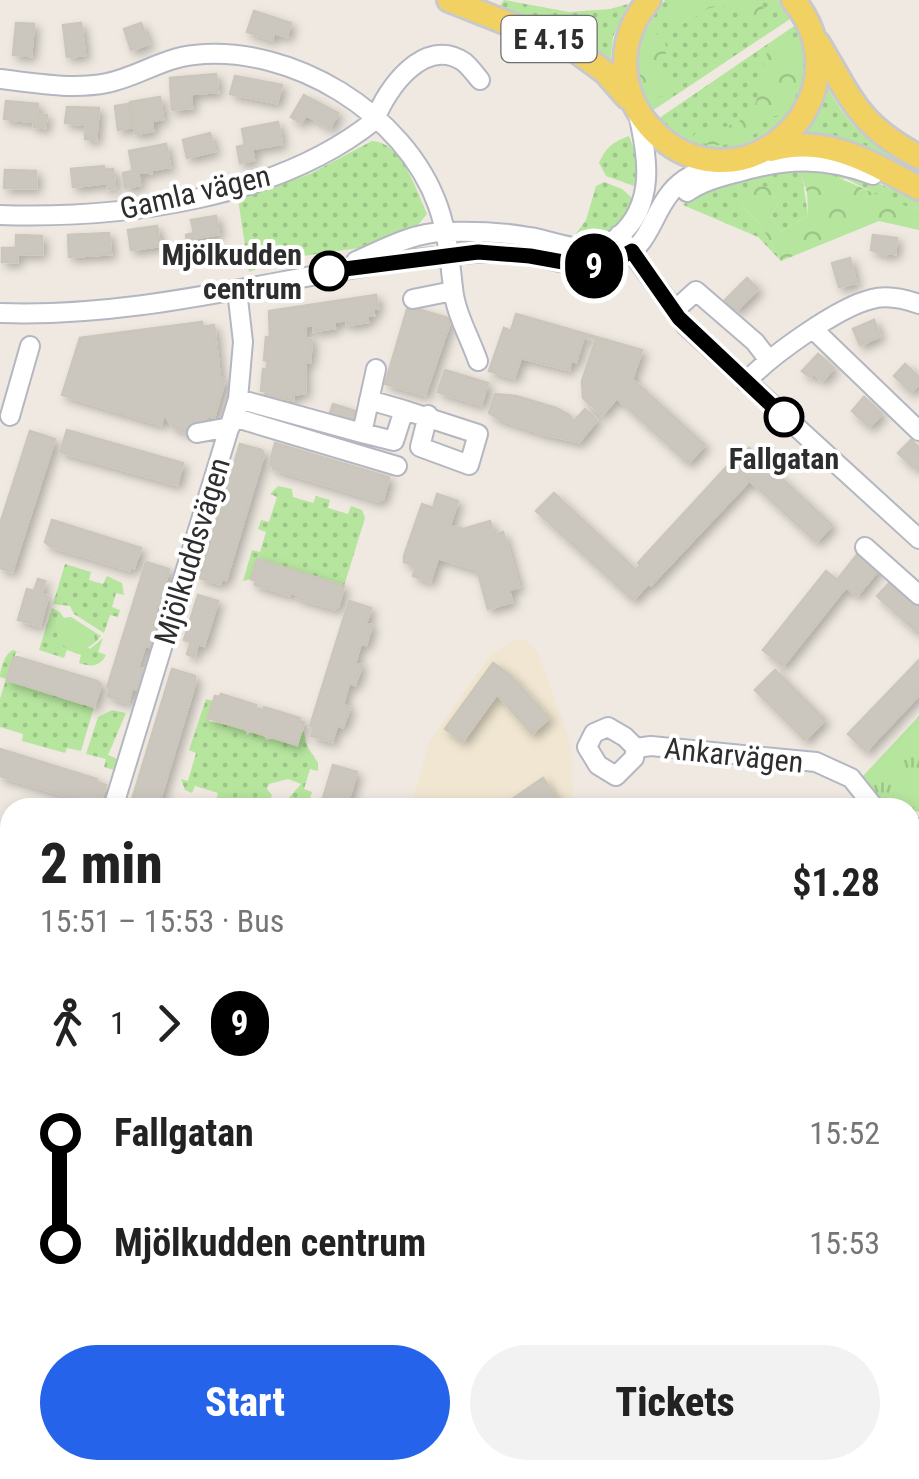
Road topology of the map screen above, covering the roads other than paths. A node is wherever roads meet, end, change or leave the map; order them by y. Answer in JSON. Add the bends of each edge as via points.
{"nodes":[{"id":1,"x":449,"y":0,"type":"edge"},
{"id":2,"x":649,"y":0,"type":"edge"},
{"id":3,"x":803,"y":13,"type":"edge"},
{"id":4,"x":0,"y":79,"type":"edge"},
{"id":5,"x":480,"y":80,"type":"dead end"},
{"id":6,"x":635,"y":108,"type":"junction"},
{"id":7,"x":375,"y":120,"type":"junction"},
{"id":8,"x":748,"y":156,"type":"junction"},
{"id":9,"x":919,"y":157,"type":"edge"},
{"id":10,"x":919,"y":190,"type":"edge"},
{"id":11,"x":0,"y":215,"type":"edge"},
{"id":12,"x":656,"y":219,"type":"junction"},
{"id":13,"x":444,"y":232,"type":"junction"},
{"id":14,"x":619,"y":235,"type":"junction"},
{"id":15,"x":632,"y":251,"type":"junction"},
{"id":16,"x":449,"y":256,"type":"junction"},
{"id":17,"x":337,"y":269,"type":"junction"},
{"id":18,"x":237,"y":290,"type":"junction"},
{"id":19,"x":453,"y":291,"type":"junction"},
{"id":20,"x":414,"y":299,"type":"dead end"},
{"id":21,"x":919,"y":304,"type":"edge"},
{"id":22,"x":674,"y":311,"type":"junction"},
{"id":23,"x":0,"y":313,"type":"edge"},
{"id":24,"x":814,"y":330,"type":"junction"},
{"id":25,"x":30,"y":346,"type":"dead end"},
{"id":26,"x":768,"y":359,"type":"junction"},
{"id":27,"x":478,"y":360,"type":"dead end"},
{"id":28,"x":376,"y":368,"type":"dead end"},
{"id":29,"x":746,"y":382,"type":"junction"},
{"id":30,"x":369,"y":400,"type":"junction"},
{"id":31,"x":232,"y":406,"type":"junction"},
{"id":32,"x":404,"y":410,"type":"junction"},
{"id":33,"x":428,"y":415,"type":"dead end"},
{"id":34,"x":10,"y":416,"type":"edge"},
{"id":35,"x":919,"y":430,"type":"edge"},
{"id":36,"x":197,"y":433,"type":"dead end"},
{"id":37,"x":362,"y":433,"type":"junction"},
{"id":38,"x":397,"y":466,"type":"dead end"},
{"id":39,"x":919,"y":540,"type":"edge"},
{"id":40,"x":865,"y":547,"type":"dead end"},
{"id":41,"x":919,"y":595,"type":"edge"},
{"id":42,"x":636,"y":748,"type":"dead end"},
{"id":43,"x":116,"y":798,"type":"edge"},
{"id":44,"x":868,"y":798,"type":"edge"}],
"edges":[{"from":1,"to":6,"type":"main road","number":"E 4.15","via":[[575,50],[606,72]]},
{"from":2,"to":6,"type":"main road","via":[[626,46]]},
{"from":3,"to":8,"type":"main road","via":[[817,54],[805,111],[776,142]]},
{"from":3,"to":9,"type":"main road","via":[[858,113]]},
{"from":4,"to":7,"type":"street","via":[[92,85],[181,56],[235,55],[307,73]]},
{"from":5,"to":7,"type":"street","via":[[456,59],[441,55],[420,62],[386,94]]},
{"from":6,"to":8,"type":"main road","via":[[680,151],[705,159]]},
{"from":6,"to":14,"type":"street","via":[[646,185]]},
{"from":7,"to":11,"type":"street","name":"Gamla vägen","via":[[326,153],[237,188],[92,215]]},
{"from":7,"to":13,"type":"street","via":[[415,160]]},
{"from":8,"to":10,"type":"main road","via":[[795,145],[836,148]]},
{"from":8,"to":12,"type":"street","via":[[685,180]]},
{"from":10,"to":12,"type":"street","via":[[842,164],[789,160],[700,184]]},
{"from":12,"to":15,"type":"street"},
{"from":13,"to":14,"type":"street","via":[[526,236],[585,249]]},
{"from":13,"to":16,"type":"street"},
{"from":13,"to":17,"type":"street","via":[[419,235]]},
{"from":14,"to":15,"type":"street"},
{"from":15,"to":16,"type":"street","via":[[591,267],[511,253]]},
{"from":15,"to":22,"type":"street"},
{"from":16,"to":17,"type":"street"},
{"from":16,"to":19,"type":"street"},
{"from":17,"to":18,"type":"street"},
{"from":18,"to":23,"type":"street","via":[[104,310]]},
{"from":18,"to":31,"type":"street","name":"Mjölkuddsvägen","via":[[244,342]]},
{"from":19,"to":20,"type":"street"},
{"from":19,"to":27,"type":"street"},
{"from":21,"to":24,"type":"street","via":[[872,299]]},
{"from":22,"to":26,"type":"street","via":[[696,290]]},
{"from":22,"to":29,"type":"street"},
{"from":24,"to":26,"type":"street"},
{"from":24,"to":35,"type":"street"},
{"from":25,"to":34,"type":"street"},
{"from":26,"to":29,"type":"street"},
{"from":28,"to":30,"type":"street"},
{"from":29,"to":39,"type":"street"},
{"from":30,"to":32,"type":"street"},
{"from":30,"to":37,"type":"street"},
{"from":31,"to":36,"type":"street"},
{"from":31,"to":37,"type":"street"},
{"from":31,"to":38,"type":"street"},
{"from":31,"to":43,"type":"street","name":"Mjölkuddsvägen"},
{"from":32,"to":33,"type":"street"},
{"from":32,"to":37,"type":"street","via":[[394,441]]},
{"from":40,"to":41,"type":"street"},
{"from":42,"to":44,"type":"street","name":"Ankarvägen","via":[[816,762],[851,778]]}]}
